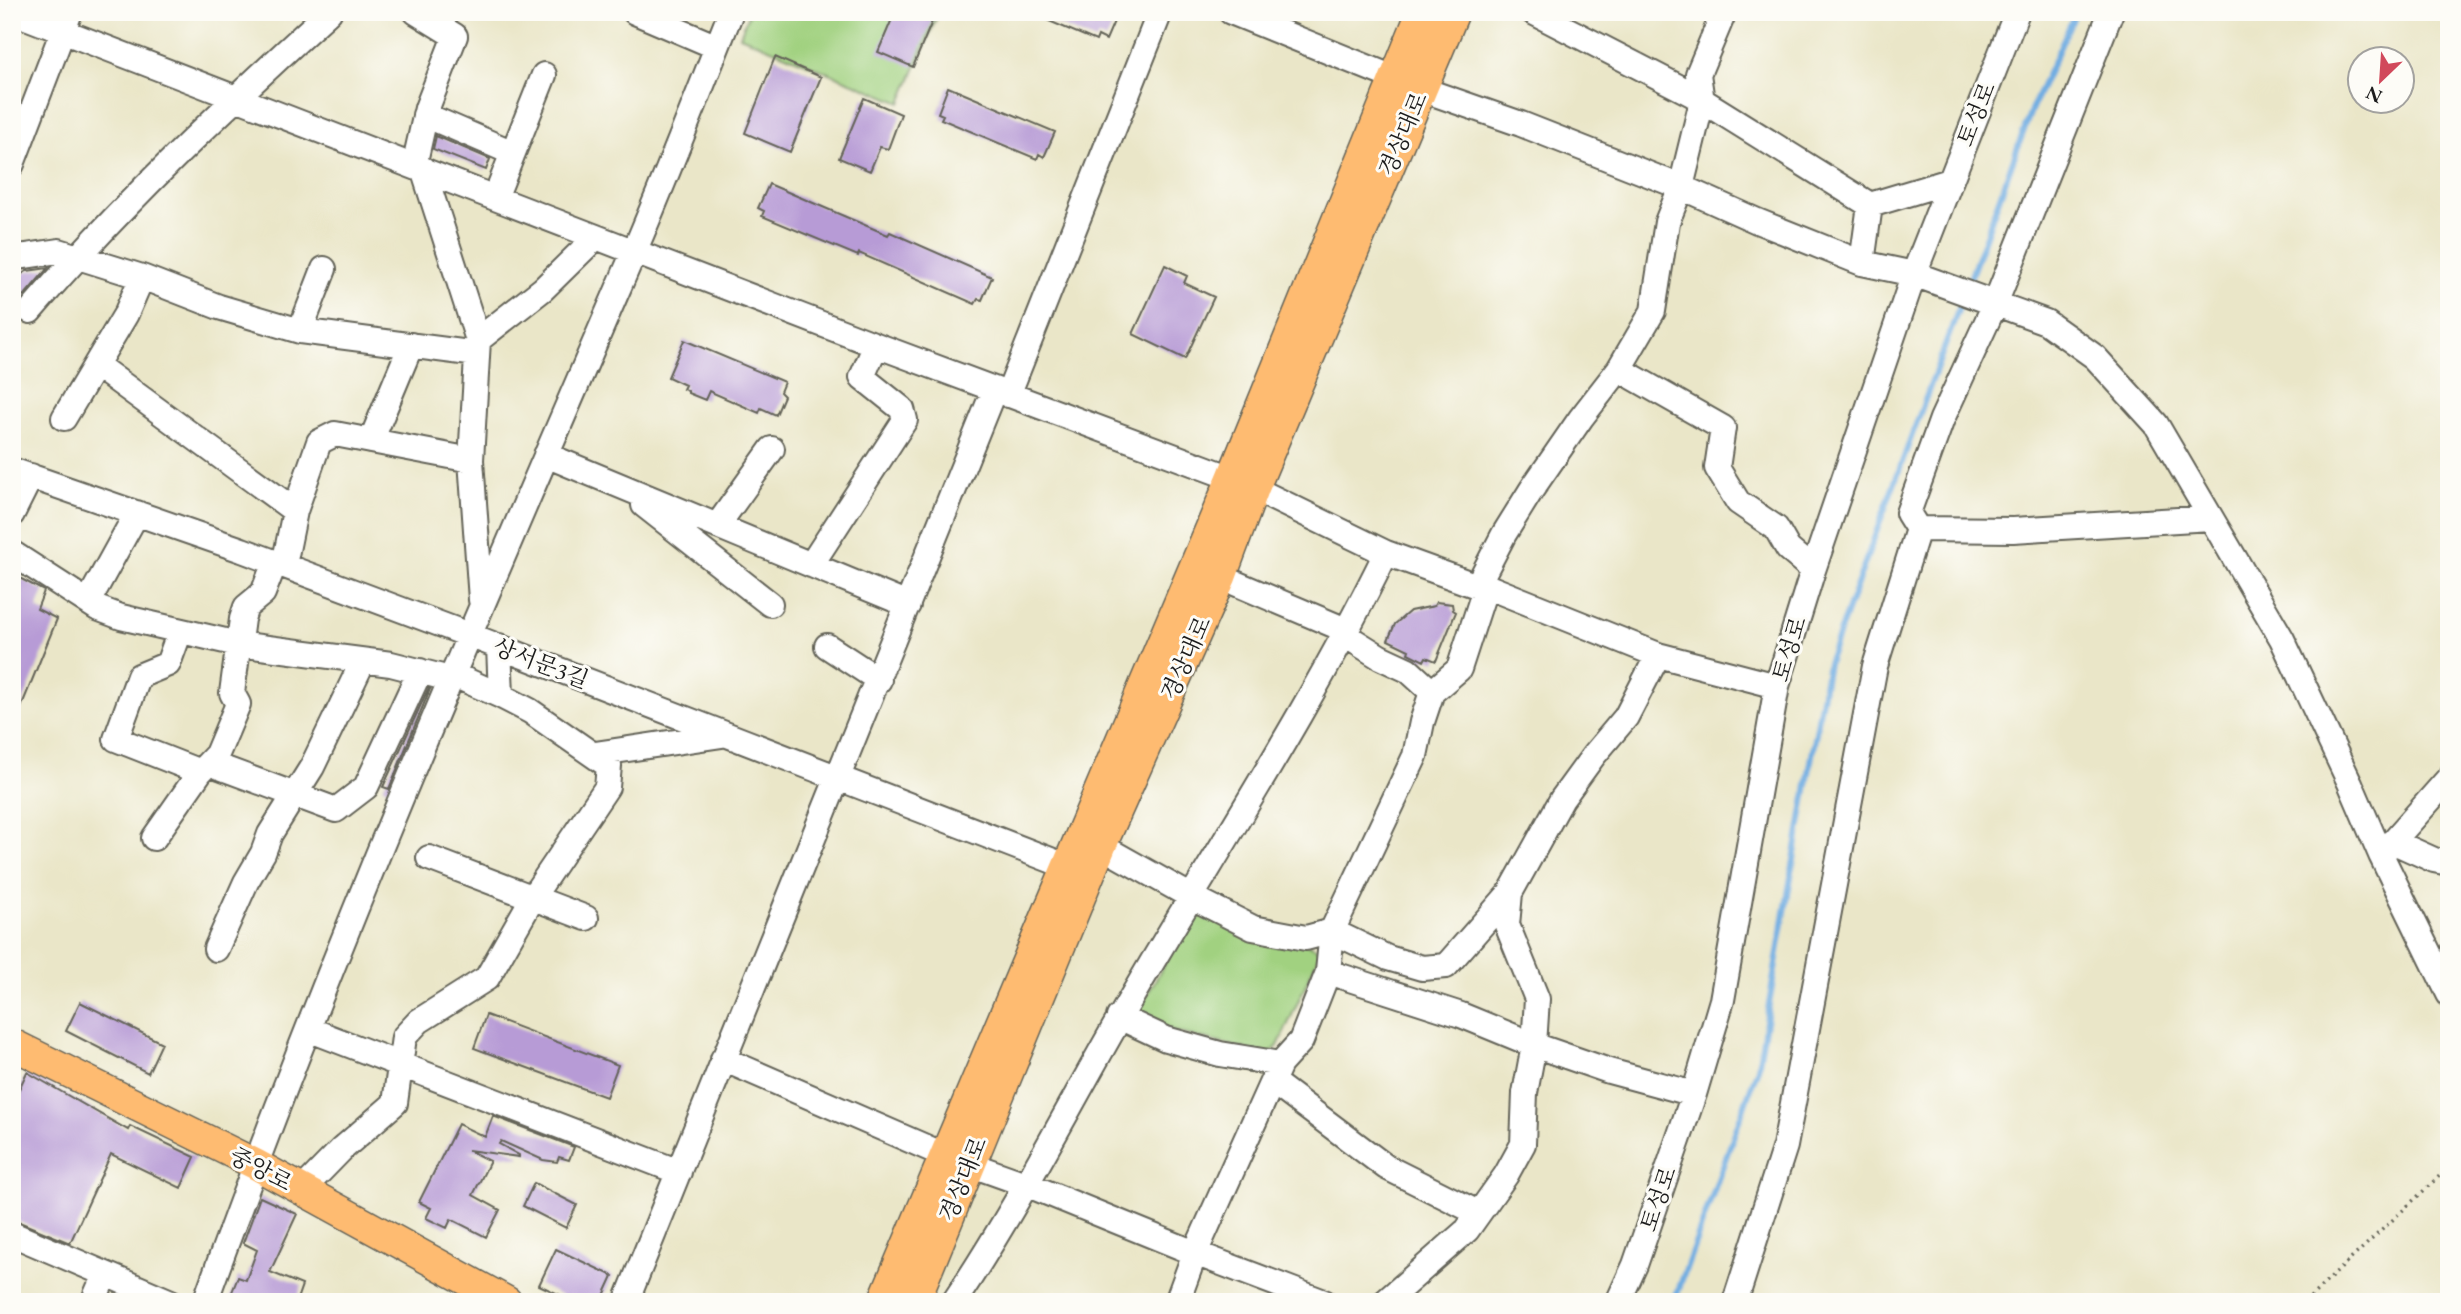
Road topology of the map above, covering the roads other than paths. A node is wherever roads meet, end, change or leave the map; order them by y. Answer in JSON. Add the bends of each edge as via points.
{"nodes":[{"id":1,"x":13,"y":12,"type":"edge"},
{"id":2,"x":329,"y":12,"type":"edge"},
{"id":3,"x":416,"y":12,"type":"edge"},
{"id":4,"x":635,"y":12,"type":"edge"},
{"id":5,"x":731,"y":12,"type":"edge"},
{"id":6,"x":1160,"y":12,"type":"edge"},
{"id":7,"x":1231,"y":12,"type":"edge"},
{"id":8,"x":1422,"y":12,"type":"edge"},
{"id":9,"x":1454,"y":12,"type":"edge"},
{"id":10,"x":1533,"y":12,"type":"edge"},
{"id":11,"x":1724,"y":12,"type":"edge"},
{"id":12,"x":2017,"y":12,"type":"edge"},
{"id":13,"x":2111,"y":12,"type":"edge"},
{"id":14,"x":66,"y":22,"type":"edge"},
{"id":15,"x":717,"y":47,"type":"junction"},
{"id":16,"x":544,"y":75,"type":"dead end"},
{"id":17,"x":1409,"y":84,"type":"junction"},
{"id":18,"x":233,"y":99,"type":"junction"},
{"id":19,"x":1702,"y":101,"type":"junction"},
{"id":20,"x":425,"y":115,"type":"junction"},
{"id":21,"x":513,"y":153,"type":"junction"},
{"id":22,"x":12,"y":164,"type":"edge"},
{"id":23,"x":419,"y":168,"type":"junction"},
{"id":24,"x":1950,"y":181,"type":"junction"},
{"id":25,"x":1681,"y":187,"type":"junction"},
{"id":26,"x":495,"y":198,"type":"junction"},
{"id":27,"x":1870,"y":205,"type":"junction"},
{"id":28,"x":596,"y":237,"type":"junction"},
{"id":29,"x":635,"y":250,"type":"junction"},
{"id":30,"x":77,"y":257,"type":"junction"},
{"id":31,"x":12,"y":258,"type":"edge"},
{"id":32,"x":1862,"y":263,"type":"junction"},
{"id":33,"x":324,"y":269,"type":"dead end"},
{"id":34,"x":1919,"y":276,"type":"junction"},
{"id":35,"x":142,"y":277,"type":"junction"},
{"id":36,"x":1995,"y":304,"type":"junction"},
{"id":37,"x":30,"y":311,"type":"dead end"},
{"id":38,"x":300,"y":331,"type":"junction"},
{"id":39,"x":411,"y":345,"type":"junction"},
{"id":40,"x":876,"y":345,"type":"junction"},
{"id":41,"x":477,"y":347,"type":"junction"},
{"id":42,"x":96,"y":365,"type":"junction"},
{"id":43,"x":1619,"y":369,"type":"junction"},
{"id":44,"x":1001,"y":392,"type":"junction"},
{"id":45,"x":64,"y":418,"type":"dead end"},
{"id":46,"x":371,"y":441,"type":"junction"},
{"id":47,"x":772,"y":449,"type":"dead end"},
{"id":48,"x":546,"y":455,"type":"junction"},
{"id":49,"x":471,"y":460,"type":"junction"},
{"id":50,"x":21,"y":473,"type":"edge"},
{"id":51,"x":1243,"y":483,"type":"junction"},
{"id":52,"x":618,"y":485,"type":"junction"},
{"id":53,"x":295,"y":511,"type":"junction"},
{"id":54,"x":137,"y":513,"type":"junction"},
{"id":55,"x":12,"y":514,"type":"edge"},
{"id":56,"x":2211,"y":518,"type":"junction"},
{"id":57,"x":716,"y":526,"type":"junction"},
{"id":58,"x":1919,"y":528,"type":"junction"},
{"id":59,"x":12,"y":553,"type":"edge"},
{"id":60,"x":1385,"y":553,"type":"junction"},
{"id":61,"x":280,"y":564,"type":"junction"},
{"id":62,"x":811,"y":565,"type":"junction"},
{"id":63,"x":1813,"y":570,"type":"junction"},
{"id":64,"x":1222,"y":578,"type":"junction"},
{"id":65,"x":1481,"y":586,"type":"junction"},
{"id":66,"x":88,"y":602,"type":"junction"},
{"id":67,"x":482,"y":604,"type":"junction"},
{"id":68,"x":770,"y":604,"type":"dead end"},
{"id":69,"x":908,"y":605,"type":"junction"},
{"id":70,"x":180,"y":631,"type":"junction"},
{"id":71,"x":1346,"y":633,"type":"junction"},
{"id":72,"x":469,"y":635,"type":"junction"},
{"id":73,"x":238,"y":644,"type":"junction"},
{"id":74,"x":499,"y":646,"type":"junction"},
{"id":75,"x":827,"y":646,"type":"dead end"},
{"id":76,"x":1658,"y":655,"type":"junction"},
{"id":77,"x":363,"y":661,"type":"junction"},
{"id":78,"x":419,"y":671,"type":"junction"},
{"id":79,"x":451,"y":677,"type":"junction"},
{"id":80,"x":878,"y":680,"type":"junction"},
{"id":81,"x":1777,"y":686,"type":"junction"},
{"id":82,"x":1432,"y":692,"type":"junction"},
{"id":83,"x":501,"y":696,"type":"junction"},
{"id":84,"x":725,"y":735,"type":"junction"},
{"id":85,"x":595,"y":754,"type":"junction"},
{"id":86,"x":205,"y":767,"type":"junction"},
{"id":87,"x":2449,"y":778,"type":"edge"},
{"id":88,"x":839,"y":779,"type":"junction"},
{"id":89,"x":295,"y":795,"type":"junction"},
{"id":90,"x":155,"y":838,"type":"dead end"},
{"id":91,"x":1101,"y":846,"type":"junction"},
{"id":92,"x":2387,"y":849,"type":"junction"},
{"id":93,"x":429,"y":858,"type":"dead end"},
{"id":94,"x":2449,"y":863,"type":"edge"},
{"id":95,"x":1066,"y":866,"type":"junction"},
{"id":96,"x":1510,"y":893,"type":"junction"},
{"id":97,"x":534,"y":896,"type":"junction"},
{"id":98,"x":1190,"y":896,"type":"junction"},
{"id":99,"x":586,"y":918,"type":"dead end"},
{"id":100,"x":1332,"y":931,"type":"junction"},
{"id":101,"x":216,"y":948,"type":"dead end"},
{"id":102,"x":1328,"y":972,"type":"junction"},
{"id":103,"x":2449,"y":994,"type":"edge"},
{"id":104,"x":1119,"y":1017,"type":"junction"},
{"id":105,"x":309,"y":1029,"type":"junction"},
{"id":106,"x":12,"y":1044,"type":"edge"},
{"id":107,"x":1534,"y":1045,"type":"junction"},
{"id":108,"x":723,"y":1059,"type":"junction"},
{"id":109,"x":399,"y":1064,"type":"junction"},
{"id":110,"x":1277,"y":1073,"type":"junction"},
{"id":111,"x":1694,"y":1094,"type":"junction"},
{"id":112,"x":957,"y":1159,"type":"junction"},
{"id":113,"x":255,"y":1164,"type":"junction"},
{"id":114,"x":679,"y":1171,"type":"junction"},
{"id":115,"x":1028,"y":1185,"type":"junction"},
{"id":116,"x":301,"y":1191,"type":"junction"},
{"id":117,"x":1478,"y":1213,"type":"junction"},
{"id":118,"x":12,"y":1234,"type":"edge"},
{"id":119,"x":1195,"y":1253,"type":"junction"},
{"id":120,"x":105,"y":1274,"type":"junction"},
{"id":121,"x":93,"y":1302,"type":"edge"},
{"id":122,"x":171,"y":1302,"type":"edge"},
{"id":123,"x":205,"y":1302,"type":"edge"},
{"id":124,"x":507,"y":1302,"type":"edge"},
{"id":125,"x":626,"y":1302,"type":"edge"},
{"id":126,"x":883,"y":1302,"type":"edge"},
{"id":127,"x":914,"y":1302,"type":"edge"},
{"id":128,"x":954,"y":1302,"type":"edge"},
{"id":129,"x":1177,"y":1302,"type":"edge"},
{"id":130,"x":1324,"y":1302,"type":"edge"},
{"id":131,"x":1385,"y":1302,"type":"edge"},
{"id":132,"x":1618,"y":1302,"type":"edge"},
{"id":133,"x":1735,"y":1302,"type":"edge"}],
"edges":[{"from":1,"to":14,"type":"street"},
{"from":2,"to":18,"type":"street"},
{"from":3,"to":20,"type":"street","via":[[455,36]]},
{"from":4,"to":15,"type":"street"},
{"from":5,"to":15,"type":"street"},
{"from":6,"to":44,"type":"street"},
{"from":7,"to":17,"type":"street"},
{"from":8,"to":17,"type":"main road","name":"경상대로"},
{"from":9,"to":17,"type":"main road","name":"경상대로"},
{"from":10,"to":19,"type":"street"},
{"from":11,"to":19,"type":"street","via":[[1698,74]]},
{"from":12,"to":24,"type":"street","name":"토성로"},
{"from":13,"to":36,"type":"street"},
{"from":14,"to":18,"type":"street"},
{"from":14,"to":22,"type":"street"},
{"from":15,"to":29,"type":"street"},
{"from":16,"to":21,"type":"street"},
{"from":17,"to":25,"type":"street"},
{"from":17,"to":51,"type":"main road","name":"경상대로"},
{"from":18,"to":23,"type":"street"},
{"from":18,"to":30,"type":"street"},
{"from":19,"to":25,"type":"street"},
{"from":19,"to":27,"type":"street"},
{"from":20,"to":21,"type":"street"},
{"from":20,"to":23,"type":"street"},
{"from":21,"to":26,"type":"street"},
{"from":23,"to":26,"type":"street"},
{"from":23,"to":41,"type":"street"},
{"from":24,"to":27,"type":"street"},
{"from":24,"to":34,"type":"street","name":"토성로"},
{"from":25,"to":32,"type":"street"},
{"from":25,"to":43,"type":"street","via":[[1667,222],[1653,311]]},
{"from":26,"to":28,"type":"street"},
{"from":27,"to":32,"type":"street"},
{"from":28,"to":29,"type":"street"},
{"from":28,"to":41,"type":"street"},
{"from":29,"to":40,"type":"street"},
{"from":29,"to":48,"type":"street"},
{"from":30,"to":31,"type":"street","via":[[59,251]]},
{"from":30,"to":35,"type":"street"},
{"from":30,"to":37,"type":"street"},
{"from":32,"to":34,"type":"street"},
{"from":33,"to":38,"type":"street"},
{"from":34,"to":36,"type":"street"},
{"from":34,"to":63,"type":"street","name":"토성로"},
{"from":35,"to":38,"type":"street"},
{"from":35,"to":42,"type":"street"},
{"from":36,"to":56,"type":"street","via":[[2046,322],[2095,357],[2156,424]]},
{"from":36,"to":58,"type":"street","via":[[1942,419],[1908,513]]},
{"from":38,"to":39,"type":"street"},
{"from":39,"to":41,"type":"street"},
{"from":39,"to":46,"type":"street"},
{"from":40,"to":44,"type":"street"},
{"from":40,"to":62,"type":"street","via":[[862,377],[902,409],[905,420]]},
{"from":41,"to":49,"type":"street"},
{"from":42,"to":45,"type":"street"},
{"from":42,"to":53,"type":"street"},
{"from":43,"to":63,"type":"street","via":[[1723,428],[1717,468],[1738,502],[1776,528],[1788,549]]},
{"from":43,"to":65,"type":"street","via":[[1532,489],[1504,534]]},
{"from":44,"to":51,"type":"street"},
{"from":44,"to":69,"type":"street"},
{"from":46,"to":49,"type":"street"},
{"from":46,"to":53,"type":"street","via":[[335,434],[319,442]]},
{"from":47,"to":57,"type":"street"},
{"from":48,"to":52,"type":"street"},
{"from":48,"to":67,"type":"street"},
{"from":49,"to":67,"type":"street"},
{"from":50,"to":54,"type":"street","name":"상서문3길"},
{"from":50,"to":55,"type":"street"},
{"from":51,"to":60,"type":"street"},
{"from":51,"to":64,"type":"main road","name":"경상대로"},
{"from":51,"to":95,"type":"main road","name":"경상대로"},
{"from":52,"to":57,"type":"street"},
{"from":52,"to":68,"type":"street"},
{"from":53,"to":61,"type":"street"},
{"from":54,"to":61,"type":"street","name":"상서문3길"},
{"from":54,"to":66,"type":"street"},
{"from":56,"to":58,"type":"street","via":[[2013,530]]},
{"from":56,"to":92,"type":"street","via":[[2282,639],[2350,783]]},
{"from":57,"to":62,"type":"street"},
{"from":58,"to":133,"type":"street","via":[[1875,666],[1785,1146]]},
{"from":59,"to":66,"type":"street"},
{"from":60,"to":65,"type":"street"},
{"from":60,"to":71,"type":"street"},
{"from":61,"to":72,"type":"street","name":"상서문3길"},
{"from":61,"to":73,"type":"street","via":[[263,593],[246,607]]},
{"from":62,"to":69,"type":"street"},
{"from":63,"to":81,"type":"street","name":"토성로"},
{"from":64,"to":71,"type":"street"},
{"from":64,"to":91,"type":"main road","name":"경상대로"},
{"from":65,"to":76,"type":"street"},
{"from":65,"to":82,"type":"street","via":[[1459,669]]},
{"from":66,"to":70,"type":"street","via":[[121,617]]},
{"from":67,"to":72,"type":"street"},
{"from":69,"to":80,"type":"street"},
{"from":70,"to":73,"type":"street"},
{"from":70,"to":86,"type":"street","via":[[168,664],[139,676],[116,739]]},
{"from":71,"to":82,"type":"street","via":[[1408,670]]},
{"from":71,"to":98,"type":"street"},
{"from":72,"to":74,"type":"street","name":"상서문3길"},
{"from":72,"to":79,"type":"street"},
{"from":73,"to":77,"type":"street"},
{"from":73,"to":86,"type":"street","via":[[232,693],[238,704],[217,754]]},
{"from":74,"to":83,"type":"street"},
{"from":74,"to":84,"type":"street","name":"상서문3길"},
{"from":75,"to":80,"type":"street"},
{"from":76,"to":81,"type":"street"},
{"from":76,"to":96,"type":"street","via":[[1626,717],[1562,799]]},
{"from":77,"to":78,"type":"street"},
{"from":77,"to":89,"type":"street"},
{"from":78,"to":79,"type":"street"},
{"from":78,"to":89,"type":"street","via":[[366,787],[336,810]]},
{"from":79,"to":83,"type":"street"},
{"from":79,"to":105,"type":"street"},
{"from":80,"to":88,"type":"street"},
{"from":81,"to":111,"type":"street","name":"토성로","via":[[1722,1000]]},
{"from":82,"to":100,"type":"street","via":[[1415,756]]},
{"from":83,"to":85,"type":"street"},
{"from":84,"to":85,"type":"street"},
{"from":84,"to":88,"type":"street","name":"상서문3길"},
{"from":85,"to":97,"type":"street","via":[[609,766],[607,787]]},
{"from":86,"to":89,"type":"street"},
{"from":86,"to":90,"type":"street"},
{"from":87,"to":92,"type":"street"},
{"from":88,"to":95,"type":"street","name":"상서문3길"},
{"from":88,"to":108,"type":"street"},
{"from":89,"to":101,"type":"street","via":[[270,834]]},
{"from":91,"to":98,"type":"street"},
{"from":91,"to":112,"type":"main road","name":"경상대로"},
{"from":92,"to":94,"type":"street"},
{"from":92,"to":103,"type":"street"},
{"from":93,"to":97,"type":"street"},
{"from":95,"to":112,"type":"main road","name":"경상대로"},
{"from":96,"to":100,"type":"street","via":[[1446,966],[1422,968],[1388,958]]},
{"from":96,"to":107,"type":"street","via":[[1507,925],[1536,999]]},
{"from":97,"to":99,"type":"street"},
{"from":97,"to":109,"type":"street","via":[[487,978],[419,1021],[404,1037]]},
{"from":98,"to":100,"type":"street","via":[[1253,928],[1306,938]]},
{"from":98,"to":104,"type":"street"},
{"from":100,"to":102,"type":"street"},
{"from":102,"to":107,"type":"street","via":[[1461,1015]]},
{"from":102,"to":110,"type":"street","via":[[1301,1041]]},
{"from":104,"to":110,"type":"street","via":[[1166,1040]]},
{"from":104,"to":115,"type":"street"},
{"from":105,"to":109,"type":"street"},
{"from":105,"to":113,"type":"street"},
{"from":106,"to":113,"type":"main road","name":"중앙로"},
{"from":107,"to":111,"type":"street"},
{"from":107,"to":117,"type":"street","via":[[1525,1093],[1523,1144]]},
{"from":108,"to":112,"type":"street"},
{"from":108,"to":114,"type":"street"},
{"from":109,"to":114,"type":"street"},
{"from":109,"to":116,"type":"street","via":[[395,1104]]},
{"from":110,"to":117,"type":"street","via":[[1386,1167]]},
{"from":110,"to":119,"type":"street"},
{"from":111,"to":132,"type":"street","name":"토성로"},
{"from":112,"to":115,"type":"street"},
{"from":112,"to":126,"type":"main road","name":"경상대로"},
{"from":112,"to":127,"type":"main road","name":"경상대로"},
{"from":113,"to":116,"type":"main road","name":"중앙로"},
{"from":113,"to":123,"type":"street"},
{"from":114,"to":125,"type":"street"},
{"from":115,"to":119,"type":"street"},
{"from":115,"to":128,"type":"street"},
{"from":116,"to":124,"type":"main road","name":"중앙로"},
{"from":117,"to":131,"type":"street","via":[[1466,1230]]},
{"from":118,"to":120,"type":"street"},
{"from":119,"to":129,"type":"street"},
{"from":119,"to":130,"type":"street"},
{"from":120,"to":121,"type":"street"},
{"from":120,"to":122,"type":"street"}]}
